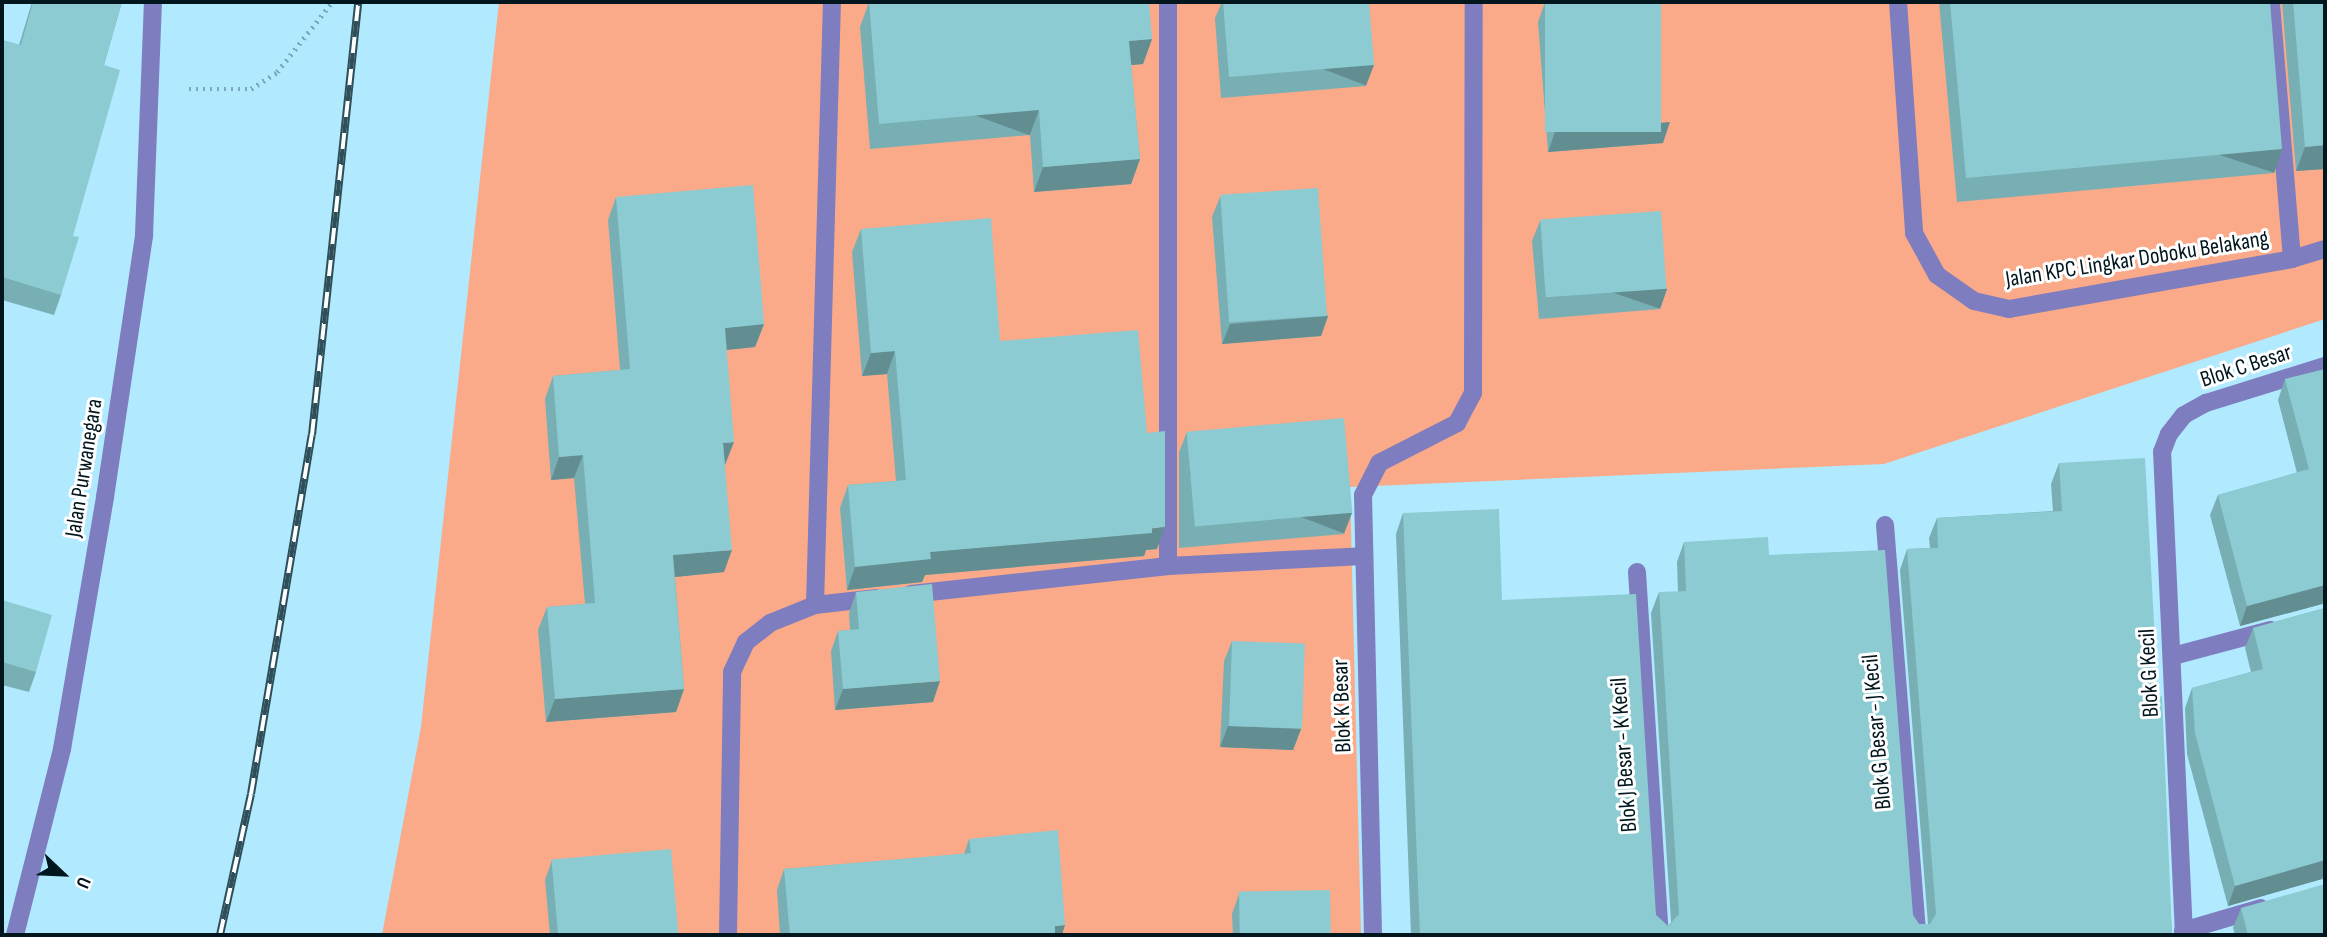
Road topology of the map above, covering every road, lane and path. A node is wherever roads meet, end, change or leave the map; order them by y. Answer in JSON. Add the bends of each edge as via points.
{"nodes":[{"id":1,"x":153,"y":2,"type":"edge"},
{"id":2,"x":332,"y":2,"type":"edge"},
{"id":3,"x":832,"y":2,"type":"edge"},
{"id":4,"x":1168,"y":2,"type":"edge"},
{"id":5,"x":1474,"y":2,"type":"edge"},
{"id":6,"x":1898,"y":2,"type":"edge"},
{"id":7,"x":2271,"y":2,"type":"edge"},
{"id":8,"x":150,"y":89,"type":"junction"},
{"id":9,"x":2325,"y":249,"type":"edge"},
{"id":10,"x":2292,"y":259,"type":"junction"},
{"id":11,"x":2325,"y":366,"type":"edge"},
{"id":12,"x":2184,"y":415,"type":"joint"},
{"id":13,"x":1885,"y":524,"type":"dead end"},
{"id":14,"x":1363,"y":556,"type":"junction"},
{"id":15,"x":1168,"y":566,"type":"junction"},
{"id":16,"x":1637,"y":572,"type":"dead end"},
{"id":17,"x":815,"y":605,"type":"junction"},
{"id":18,"x":2287,"y":625,"type":"edge"},
{"id":19,"x":2173,"y":656,"type":"junction"},
{"id":20,"x":2274,"y":905,"type":"edge"},
{"id":21,"x":2183,"y":933,"type":"edge"},
{"id":22,"x":15,"y":935,"type":"edge"},
{"id":23,"x":728,"y":935,"type":"edge"},
{"id":24,"x":1373,"y":935,"type":"edge"},
{"id":25,"x":1660,"y":935,"type":"edge"},
{"id":26,"x":1917,"y":935,"type":"edge"}],
"edges":[{"from":1,"to":8,"type":"street","name":"Jalan Purwanegara"},
{"from":2,"to":8,"type":"path","via":[[278,72],[251,89]]},
{"from":3,"to":17,"type":"street"},
{"from":4,"to":15,"type":"street"},
{"from":5,"to":14,"type":"street","name":"Blok K Besar","via":[[1473,393],[1457,423],[1379,463],[1369,476],[1363,495]]},
{"from":6,"to":10,"type":"street","name":"Jalan KPC Lingkar Doboku Belakang","via":[[1914,233],[1937,275],[1974,301],[2008,309]]},
{"from":7,"to":10,"type":"street","name":"Jalan KPC Lingkar Doboku Belakang"},
{"from":8,"to":22,"type":"street","name":"Jalan Purwanegara","via":[[144,235],[105,497],[62,749]]},
{"from":9,"to":10,"type":"street"},
{"from":11,"to":12,"type":"street","name":"Blok C Besar","via":[[2206,403]]},
{"from":12,"to":19,"type":"street","name":"Blok G Kecil","via":[[2169,433],[2162,452]]},
{"from":13,"to":26,"type":"street","name":"Blok G Besar - J Kecil"},
{"from":14,"to":15,"type":"street"},
{"from":14,"to":24,"type":"street","name":"Blok K Besar"},
{"from":15,"to":17,"type":"street"},
{"from":16,"to":25,"type":"street","name":"Blok J Besar - K Kecil"},
{"from":17,"to":23,"type":"street","via":[[746,642],[732,672]]},
{"from":18,"to":19,"type":"street"},
{"from":19,"to":21,"type":"street","name":"Blok G Kecil"},
{"from":20,"to":21,"type":"street"}]}
